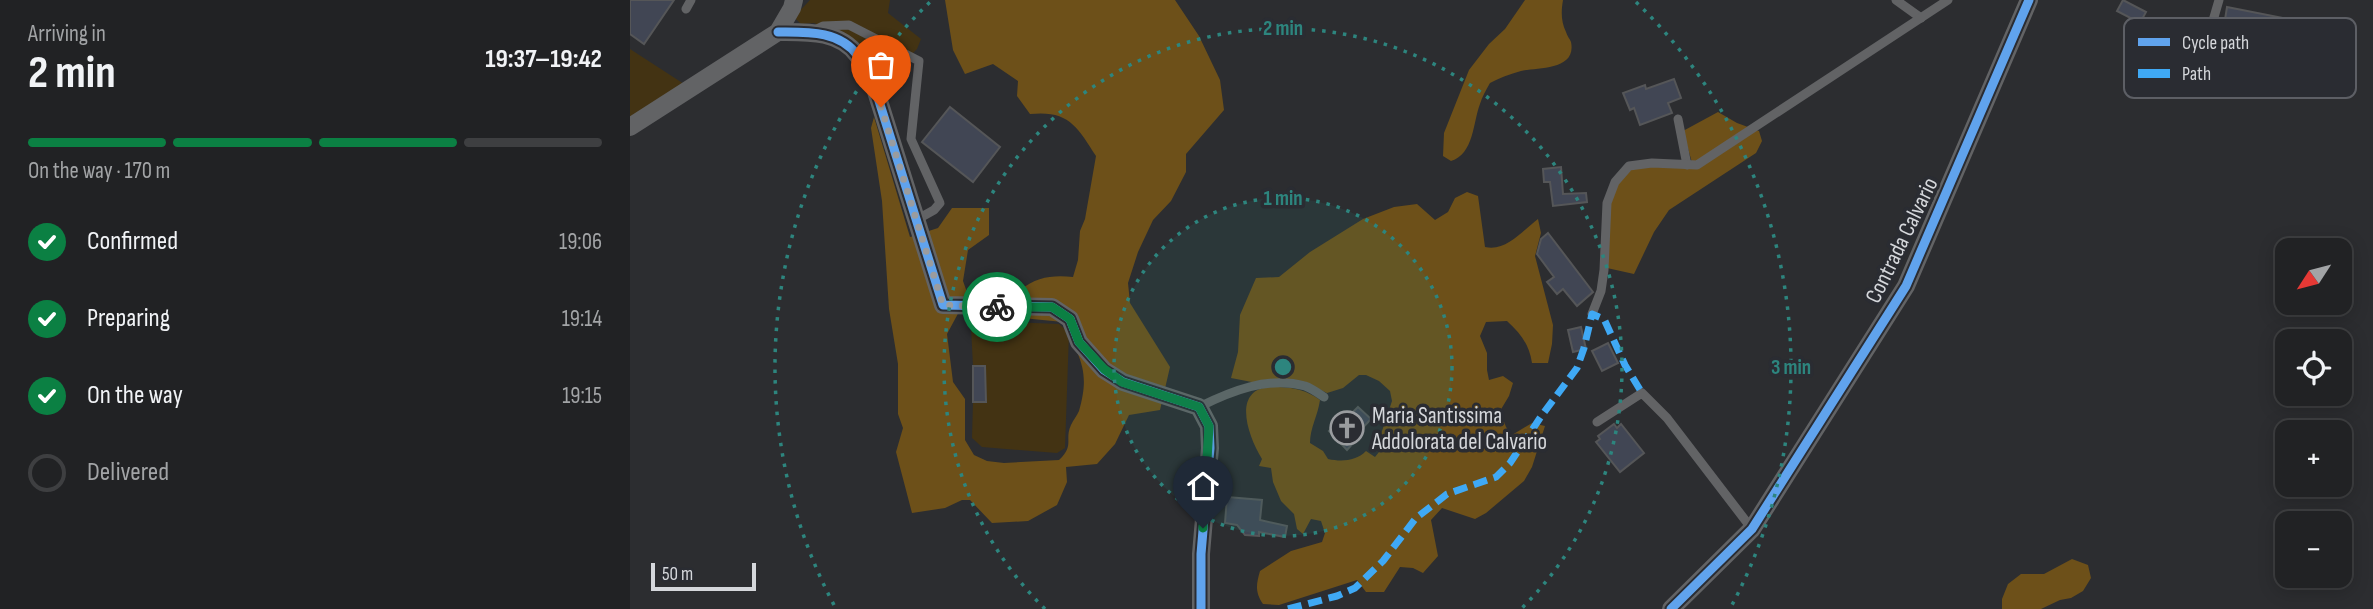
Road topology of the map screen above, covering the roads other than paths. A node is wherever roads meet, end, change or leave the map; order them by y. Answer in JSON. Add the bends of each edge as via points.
{"nodes":[{"id":1,"x":794,"y":0,"type":"edge"},
{"id":2,"x":1896,"y":0,"type":"edge"},
{"id":3,"x":1948,"y":0,"type":"edge"},
{"id":4,"x":2029,"y":0,"type":"edge"},
{"id":5,"x":2218,"y":0,"type":"edge"},
{"id":6,"x":1921,"y":18,"type":"junction"},
{"id":7,"x":2214,"y":18,"type":"edge"},
{"id":8,"x":778,"y":32,"type":"junction"},
{"id":9,"x":813,"y":32,"type":"junction"},
{"id":10,"x":1678,"y":119,"type":"dead end"},
{"id":11,"x":630,"y":127,"type":"edge"},
{"id":12,"x":1687,"y":165,"type":"junction"},
{"id":13,"x":916,"y":220,"type":"junction"},
{"id":14,"x":1592,"y":314,"type":"dead end"},
{"id":15,"x":1324,"y":397,"type":"dead end"},
{"id":16,"x":1199,"y":407,"type":"junction"},
{"id":17,"x":1597,"y":422,"type":"dead end"},
{"id":18,"x":1752,"y":529,"type":"junction"},
{"id":19,"x":1201,"y":609,"type":"edge"},
{"id":20,"x":1671,"y":609,"type":"edge"}],
"edges":[{"from":1,"to":8,"type":"street"},
{"from":2,"to":6,"type":"lane"},
{"from":3,"to":6,"type":"lane"},
{"from":4,"to":18,"type":"street","name":"Contrada Calvario","via":[[1906,286]]},
{"from":5,"to":7,"type":"lane"},
{"from":6,"to":12,"type":"lane","via":[[1697,165]]},
{"from":8,"to":9,"type":"street"},
{"from":8,"to":11,"type":"street"},
{"from":9,"to":13,"type":"street","via":[[832,36],[856,53],[874,85]]},
{"from":9,"to":13,"type":"lane","via":[[823,26],[849,25],[919,61],[911,139],[940,203]]},
{"from":10,"to":12,"type":"lane"},
{"from":12,"to":14,"type":"lane","via":[[1629,166],[1615,182],[1607,203],[1601,291]]},
{"from":13,"to":16,"type":"street","via":[[943,305],[1052,307],[1070,319],[1079,342],[1122,382]]},
{"from":15,"to":16,"type":"lane","via":[[1306,386],[1264,383],[1224,394]]},
{"from":16,"to":19,"type":"street","via":[[1209,426],[1210,448]]},
{"from":17,"to":18,"type":"lane","via":[[1642,393],[1667,418]]},
{"from":18,"to":20,"type":"street","name":"Contrada Calvario"}]}
